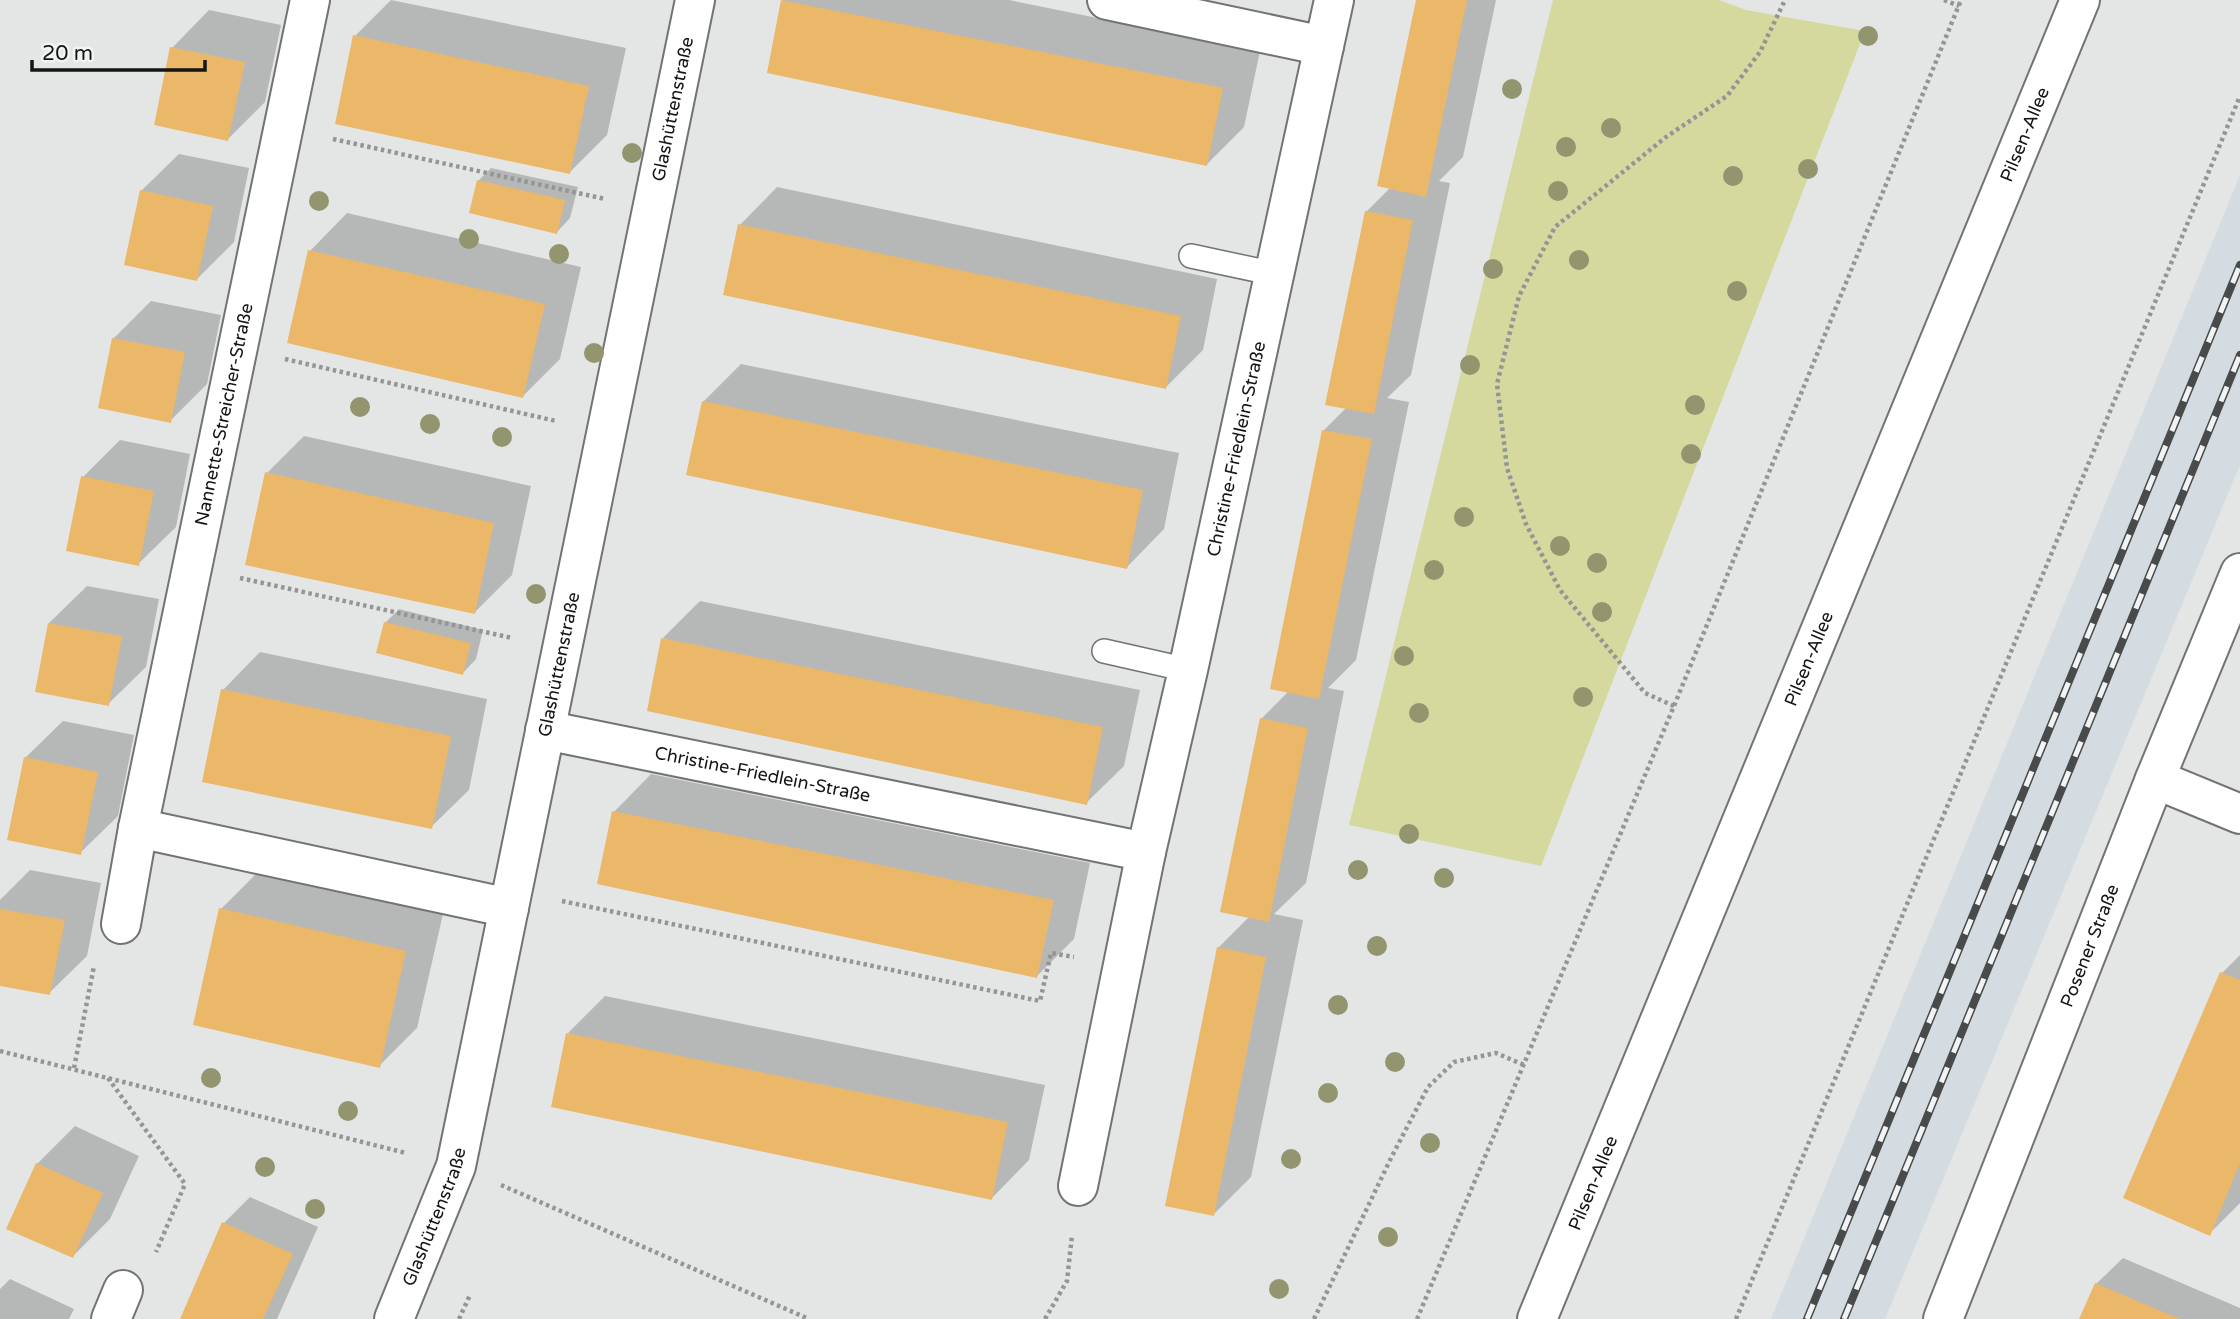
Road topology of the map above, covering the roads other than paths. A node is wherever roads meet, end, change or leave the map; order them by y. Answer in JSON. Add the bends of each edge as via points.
{"nodes":[{"id":1,"x":310,"y":0,"type":"edge"},
{"id":2,"x":695,"y":0,"type":"edge"},
{"id":3,"x":1107,"y":0,"type":"edge"},
{"id":4,"x":1334,"y":0,"type":"edge"},
{"id":5,"x":2080,"y":0,"type":"edge"},
{"id":6,"x":1324,"y":46,"type":"junction"},
{"id":7,"x":1191,"y":256,"type":"dead end"},
{"id":8,"x":1275,"y":274,"type":"junction"},
{"id":9,"x":2240,"y":573,"type":"edge"},
{"id":10,"x":1104,"y":651,"type":"dead end"},
{"id":11,"x":1188,"y":670,"type":"junction"},
{"id":12,"x":545,"y":730,"type":"junction"},
{"id":13,"x":2155,"y":779,"type":"junction"},
{"id":14,"x":2240,"y":814,"type":"edge"},
{"id":15,"x":138,"y":828,"type":"junction"},
{"id":16,"x":1146,"y":852,"type":"junction"},
{"id":17,"x":511,"y":900,"type":"junction"},
{"id":18,"x":121,"y":924,"type":"road end"},
{"id":19,"x":1078,"y":1185,"type":"road end"},
{"id":20,"x":394,"y":1319,"type":"edge"},
{"id":21,"x":1537,"y":1319,"type":"edge"},
{"id":22,"x":1943,"y":1319,"type":"edge"}],
"edges":[{"from":1,"to":15,"type":"street","name":"Nannette-Streicher-Straße"},
{"from":2,"to":12,"type":"street","name":"Glashüttenstraße"},
{"from":3,"to":6,"type":"street"},
{"from":4,"to":6,"type":"street","name":"Christine-Friedlein-Straße"},
{"from":5,"to":21,"type":"street","name":"Pilsen-Allee"},
{"from":6,"to":8,"type":"street","name":"Christine-Friedlein-Straße"},
{"from":7,"to":8,"type":"lane"},
{"from":8,"to":11,"type":"street","name":"Christine-Friedlein-Straße"},
{"from":9,"to":13,"type":"street","name":"Posener Straße"},
{"from":10,"to":11,"type":"lane"},
{"from":11,"to":16,"type":"street","name":"Christine-Friedlein-Straße"},
{"from":12,"to":16,"type":"street","name":"Christine-Friedlein-Straße"},
{"from":12,"to":17,"type":"street","name":"Glashüttenstraße"},
{"from":13,"to":14,"type":"street"},
{"from":13,"to":22,"type":"street","name":"Posener Straße"},
{"from":15,"to":17,"type":"street"},
{"from":15,"to":18,"type":"street","name":"Nannette-Streicher-Straße"},
{"from":16,"to":19,"type":"street","name":"Christine-Friedlein-Straße"},
{"from":17,"to":20,"type":"street","name":"Glashüttenstraße","via":[[456,1166]]}]}
